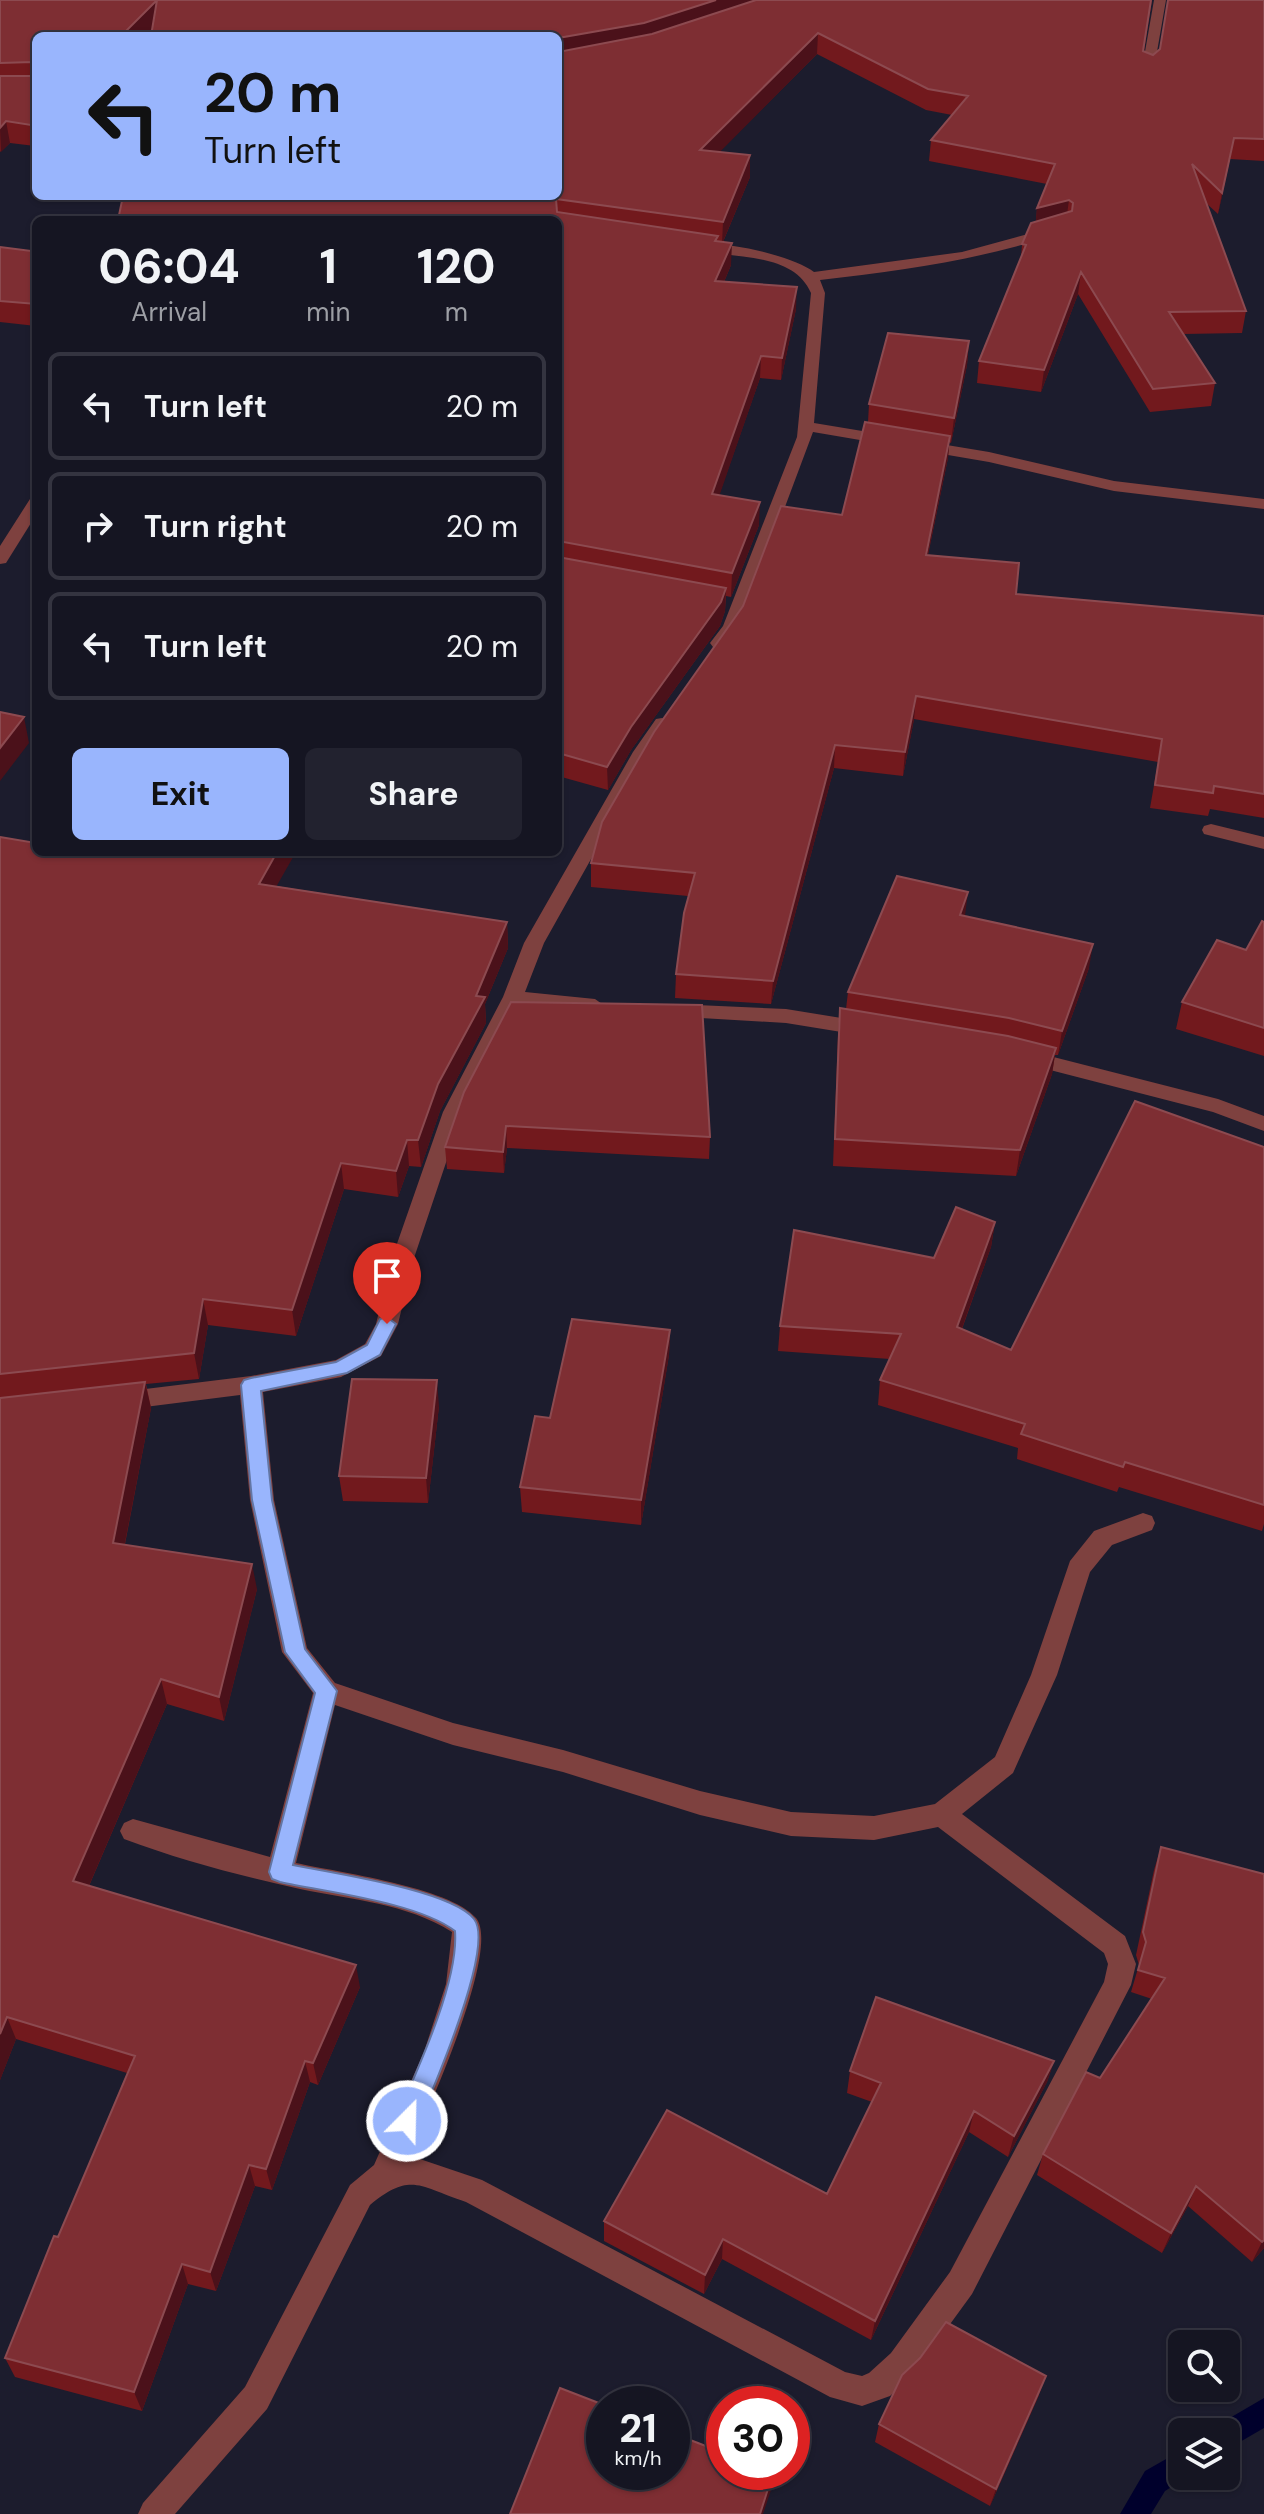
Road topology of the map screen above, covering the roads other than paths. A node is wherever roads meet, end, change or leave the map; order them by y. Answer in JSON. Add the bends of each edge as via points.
{"nodes":[{"id":1,"x":1161,"y":0,"type":"edge"},
{"id":2,"x":1176,"y":1,"type":"edge"},
{"id":3,"x":1148,"y":69,"type":"edge"},
{"id":4,"x":1062,"y":228,"type":"edge"},
{"id":5,"x":686,"y":244,"type":"edge"},
{"id":6,"x":811,"y":277,"type":"junction"},
{"id":7,"x":805,"y":426,"type":"junction"},
{"id":8,"x":1264,"y":504,"type":"edge"},
{"id":9,"x":32,"y":508,"type":"edge"},
{"id":10,"x":0,"y":559,"type":"edge"},
{"id":11,"x":704,"y":664,"type":"edge"},
{"id":12,"x":677,"y":702,"type":"edge"},
{"id":13,"x":1211,"y":830,"type":"dead end"},
{"id":14,"x":1264,"y":843,"type":"edge"},
{"id":15,"x":513,"y":997,"type":"junction"},
{"id":16,"x":619,"y":1008,"type":"edge"},
{"id":17,"x":650,"y":1010,"type":"edge"},
{"id":18,"x":880,"y":1031,"type":"edge"},
{"id":19,"x":1005,"y":1052,"type":"edge"},
{"id":20,"x":1264,"y":1124,"type":"edge"},
{"id":21,"x":251,"y":1385,"type":"junction"},
{"id":22,"x":98,"y":1404,"type":"edge"},
{"id":23,"x":1143,"y":1523,"type":"dead end"},
{"id":24,"x":326,"y":1691,"type":"junction"},
{"id":25,"x":942,"y":1814,"type":"junction"},
{"id":26,"x":133,"y":1831,"type":"dead end"},
{"id":27,"x":280,"y":1872,"type":"junction"},
{"id":28,"x":384,"y":2175,"type":"junction"},
{"id":29,"x":154,"y":2514,"type":"edge"}],
"edges":[{"from":1,"to":2,"type":"street"},
{"from":1,"to":3,"type":"street"},
{"from":4,"to":6,"type":"street","via":[[1018,244],[925,264]]},
{"from":5,"to":6,"type":"street","via":[[779,259]]},
{"from":6,"to":7,"type":"street","via":[[818,293]]},
{"from":7,"to":8,"type":"street","via":[[989,457],[1114,486]]},
{"from":7,"to":11,"type":"street","via":[[805,437],[731,604],[731,627]]},
{"from":9,"to":10,"type":"street"},
{"from":12,"to":15,"type":"street","via":[[642,752],[534,943]]},
{"from":13,"to":14,"type":"street"},
{"from":15,"to":16,"type":"street"},
{"from":15,"to":21,"type":"street","via":[[453,1112],[403,1258],[387,1324],[373,1350],[341,1368]]},
{"from":17,"to":18,"type":"street","via":[[786,1016]]},
{"from":19,"to":20,"type":"street","via":[[1218,1106]]},
{"from":21,"to":22,"type":"street"},
{"from":21,"to":24,"type":"street","via":[[262,1500],[295,1652]]},
{"from":23,"to":25,"type":"street","via":[[1103,1538],[1079,1568],[1044,1675],[1004,1765]]},
{"from":24,"to":25,"type":"street","via":[[453,1734],[791,1824],[874,1828]]},
{"from":24,"to":27,"type":"street"},
{"from":25,"to":28,"type":"street","via":[[1115,1945],[1122,1964],[1117,1985],[961,2283],[902,2364],[879,2385],[862,2391],[841,2386],[472,2190],[409,2169]]},
{"from":26,"to":27,"type":"street"},
{"from":27,"to":28,"type":"street","via":[[417,1901],[466,1926],[468,1948],[442,2041]]},
{"from":28,"to":29,"type":"street","via":[[360,2195],[256,2398]]}]}
